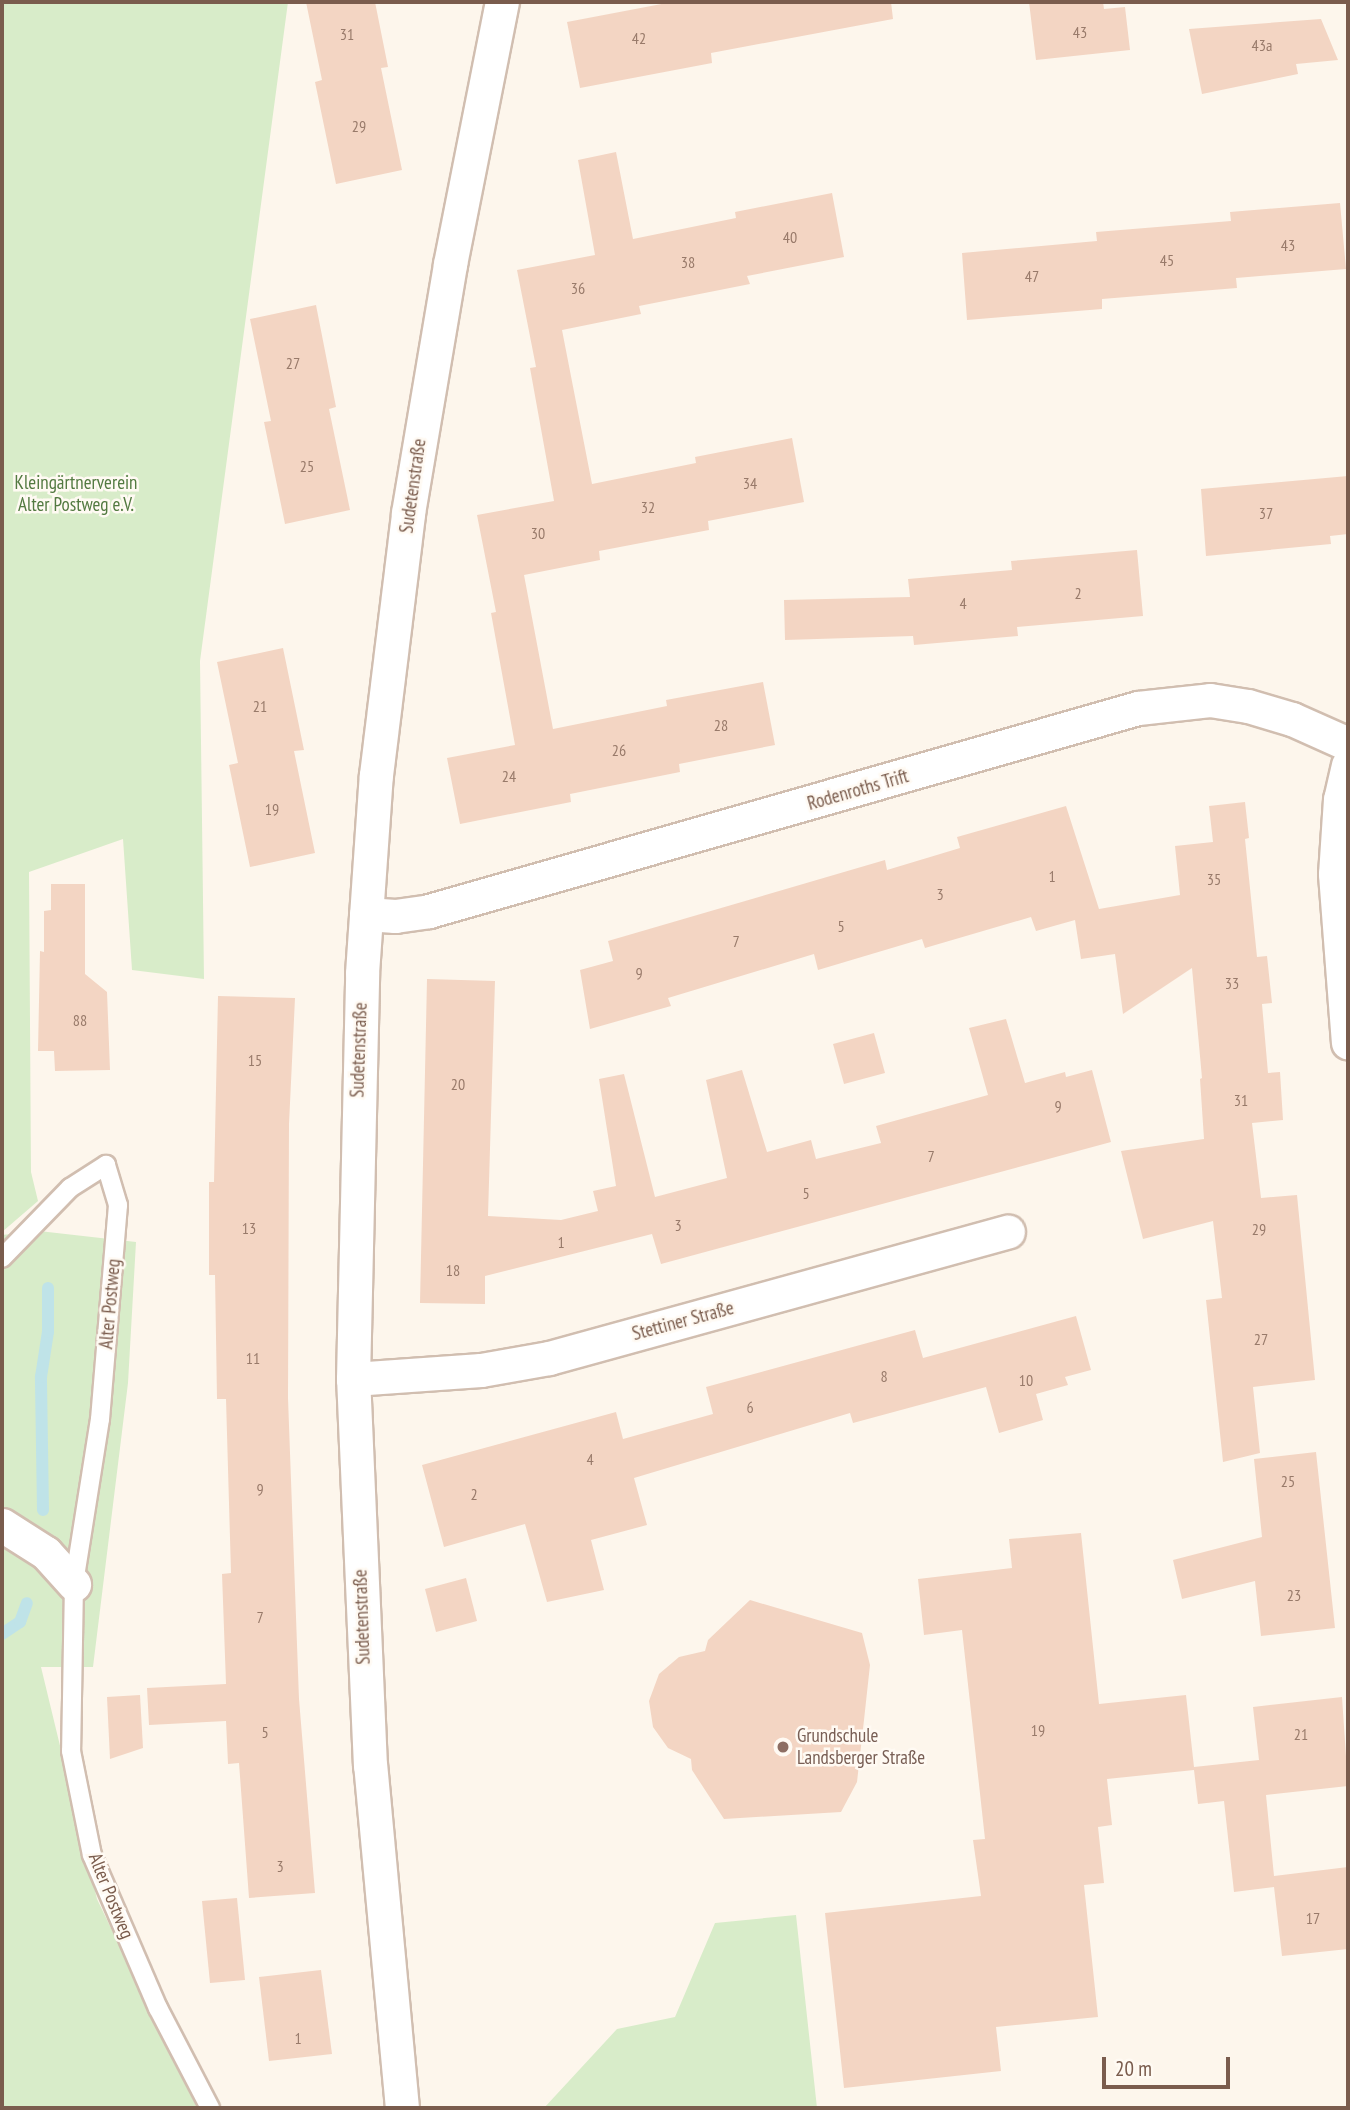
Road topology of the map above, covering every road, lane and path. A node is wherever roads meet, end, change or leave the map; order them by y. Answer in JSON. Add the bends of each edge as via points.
{"nodes":[{"id":1,"x":502,"y":2,"type":"edge"},
{"id":2,"x":1348,"y":744,"type":"edge"},
{"id":3,"x":1348,"y":765,"type":"edge"},
{"id":4,"x":366,"y":914,"type":"junction"},
{"id":5,"x":1348,"y":1044,"type":"edge"},
{"id":6,"x":1008,"y":1232,"type":"dead end"},
{"id":7,"x":2,"y":1258,"type":"edge"},
{"id":8,"x":353,"y":1379,"type":"junction"},
{"id":9,"x":2,"y":1525,"type":"edge"},
{"id":10,"x":74,"y":1584,"type":"junction"},
{"id":11,"x":210,"y":2108,"type":"edge"},
{"id":12,"x":402,"y":2108,"type":"edge"}],
"edges":[{"from":1,"to":4,"type":"street","name":"Sudetenstraße","via":[[452,252],[408,513],[376,775]]},
{"from":2,"to":4,"type":"street","name":"Rodenroths Trift","via":[[1248,706],[1210,700],[1138,708],[429,911]]},
{"from":3,"to":5,"type":"street","via":[[1340,799],[1335,874]]},
{"from":4,"to":8,"type":"street","name":"Sudetenstraße","via":[[356,1145]]},
{"from":6,"to":8,"type":"street","name":"Stettiner Straße","via":[[549,1358],[481,1370]]},
{"from":7,"to":10,"type":"lane","name":"Alter Postweg","via":[[70,1188],[106,1165],[118,1205],[100,1419]]},
{"from":8,"to":12,"type":"street","name":"Sudetenstraße","via":[[370,1766]]},
{"from":9,"to":10,"type":"street","via":[[46,1553]]},
{"from":10,"to":11,"type":"lane","name":"Alter Postweg","via":[[71,1751],[92,1855],[158,2008]]}]}
